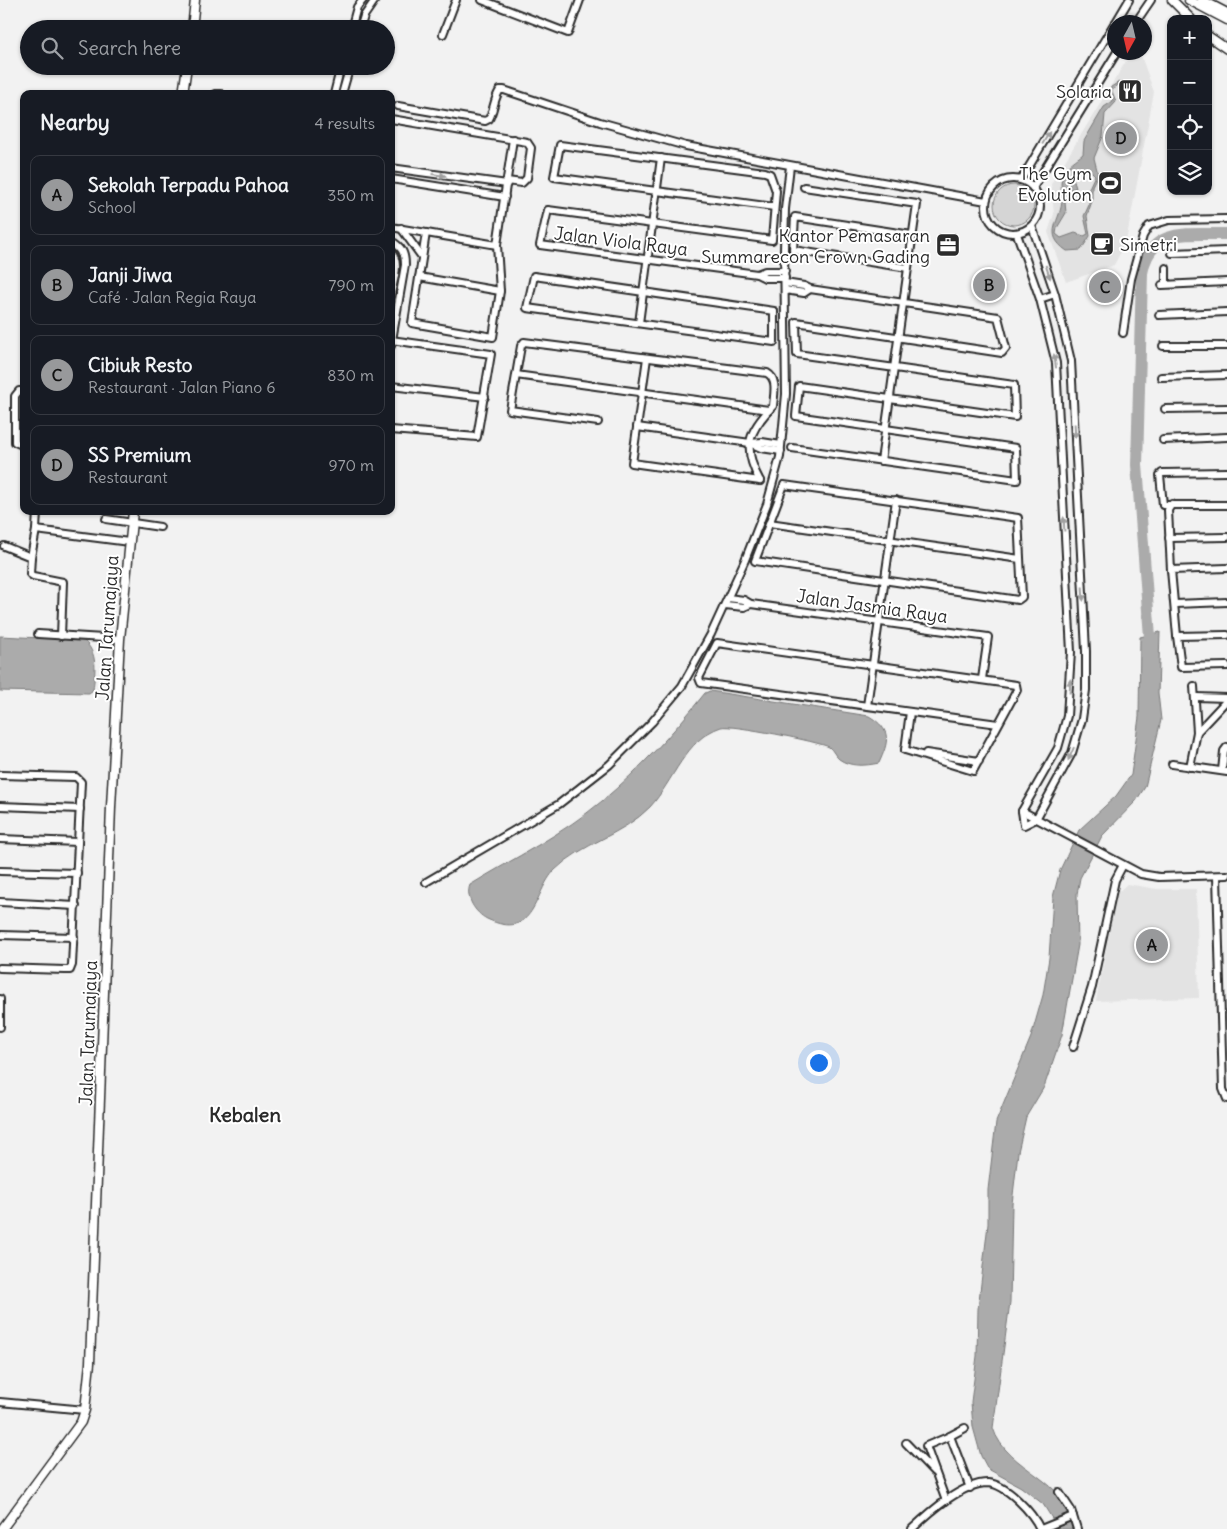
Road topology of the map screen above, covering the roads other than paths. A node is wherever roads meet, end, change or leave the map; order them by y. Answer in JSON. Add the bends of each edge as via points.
{"nodes":[{"id":1,"x":195,"y":0,"type":"edge"},
{"id":2,"x":363,"y":0,"type":"edge"},
{"id":3,"x":375,"y":0,"type":"edge"},
{"id":4,"x":456,"y":0,"type":"edge"},
{"id":5,"x":482,"y":0,"type":"edge"},
{"id":6,"x":580,"y":0,"type":"edge"},
{"id":7,"x":1129,"y":0,"type":"edge"},
{"id":8,"x":1151,"y":0,"type":"edge"},
{"id":9,"x":1172,"y":0,"type":"edge"},
{"id":10,"x":1189,"y":0,"type":"edge"},
{"id":11,"x":1202,"y":0,"type":"edge"},
{"id":12,"x":1227,"y":12,"type":"edge"},
{"id":13,"x":1120,"y":15,"type":"edge"},
{"id":14,"x":1141,"y":15,"type":"edge"},
{"id":15,"x":1187,"y":15,"type":"edge"},
{"id":16,"x":193,"y":20,"type":"edge"},
{"id":17,"x":353,"y":20,"type":"edge"},
{"id":18,"x":363,"y":20,"type":"edge"},
{"id":19,"x":1227,"y":20,"type":"edge"},
{"id":20,"x":443,"y":34,"type":"dead end"},
{"id":21,"x":1107,"y":36,"type":"edge"},
{"id":22,"x":1212,"y":39,"type":"edge"},
{"id":23,"x":1227,"y":49,"type":"edge"},
{"id":24,"x":1112,"y":60,"type":"edge"},
{"id":25,"x":186,"y":75,"type":"edge"},
{"id":26,"x":339,"y":75,"type":"edge"},
{"id":27,"x":347,"y":75,"type":"edge"},
{"id":28,"x":184,"y":90,"type":"edge"},
{"id":29,"x":335,"y":90,"type":"edge"},
{"id":30,"x":343,"y":90,"type":"edge"},
{"id":31,"x":398,"y":106,"type":"dead end"},
{"id":32,"x":395,"y":120,"type":"edge"},
{"id":33,"x":513,"y":139,"type":"junction"},
{"id":34,"x":662,"y":158,"type":"junction"},
{"id":35,"x":790,"y":166,"type":"junction"},
{"id":36,"x":395,"y":169,"type":"edge"},
{"id":37,"x":395,"y":180,"type":"edge"},
{"id":38,"x":1021,"y":180,"type":"junction"},
{"id":39,"x":507,"y":183,"type":"junction"},
{"id":40,"x":804,"y":187,"type":"dead end"},
{"id":41,"x":1034,"y":188,"type":"junction"},
{"id":42,"x":657,"y":191,"type":"junction"},
{"id":43,"x":505,"y":198,"type":"junction"},
{"id":44,"x":986,"y":201,"type":"junction"},
{"id":45,"x":774,"y":207,"type":"junction"},
{"id":46,"x":1227,"y":219,"type":"edge"},
{"id":47,"x":653,"y":224,"type":"junction"},
{"id":48,"x":1032,"y":226,"type":"junction"},
{"id":49,"x":395,"y":227,"type":"edge"},
{"id":50,"x":401,"y":228,"type":"junction"},
{"id":51,"x":426,"y":233,"type":"junction"},
{"id":52,"x":1017,"y":234,"type":"junction"},
{"id":53,"x":912,"y":235,"type":"junction"},
{"id":54,"x":395,"y":244,"type":"edge"},
{"id":55,"x":497,"y":244,"type":"junction"},
{"id":56,"x":1227,"y":251,"type":"edge"},
{"id":57,"x":1172,"y":252,"type":"dead end"},
{"id":58,"x":395,"y":256,"type":"edge"},
{"id":59,"x":422,"y":257,"type":"junction"},
{"id":60,"x":648,"y":260,"type":"junction"},
{"id":61,"x":908,"y":268,"type":"junction"},
{"id":62,"x":1166,"y":268,"type":"dead end"},
{"id":63,"x":395,"y":269,"type":"edge"},
{"id":64,"x":419,"y":276,"type":"junction"},
{"id":65,"x":785,"y":277,"type":"junction"},
{"id":66,"x":1227,"y":282,"type":"edge"},
{"id":67,"x":810,"y":289,"type":"junction"},
{"id":68,"x":785,"y":290,"type":"junction"},
{"id":69,"x":500,"y":291,"type":"junction"},
{"id":70,"x":644,"y":292,"type":"junction"},
{"id":71,"x":1055,"y":294,"type":"junction"},
{"id":72,"x":1040,"y":299,"type":"junction"},
{"id":73,"x":903,"y":303,"type":"junction"},
{"id":74,"x":1227,"y":312,"type":"edge"},
{"id":75,"x":1159,"y":315,"type":"dead end"},
{"id":76,"x":639,"y":323,"type":"junction"},
{"id":77,"x":395,"y":324,"type":"edge"},
{"id":78,"x":1123,"y":333,"type":"dead end"},
{"id":79,"x":898,"y":338,"type":"junction"},
{"id":80,"x":395,"y":342,"type":"edge"},
{"id":81,"x":1163,"y":346,"type":"dead end"},
{"id":82,"x":1227,"y":346,"type":"edge"},
{"id":83,"x":647,"y":358,"type":"junction"},
{"id":84,"x":894,"y":368,"type":"junction"},
{"id":85,"x":516,"y":375,"type":"junction"},
{"id":86,"x":1227,"y":376,"type":"edge"},
{"id":87,"x":1162,"y":377,"type":"dead end"},
{"id":88,"x":395,"y":386,"type":"edge"},
{"id":89,"x":20,"y":391,"type":"edge"},
{"id":90,"x":642,"y":392,"type":"junction"},
{"id":91,"x":484,"y":397,"type":"junction"},
{"id":92,"x":890,"y":399,"type":"junction"},
{"id":93,"x":1227,"y":408,"type":"edge"},
{"id":94,"x":1165,"y":409,"type":"dead end"},
{"id":95,"x":769,"y":410,"type":"junction"},
{"id":96,"x":598,"y":422,"type":"dead end"},
{"id":97,"x":637,"y":427,"type":"junction"},
{"id":98,"x":885,"y":429,"type":"junction"},
{"id":99,"x":395,"y":430,"type":"edge"},
{"id":100,"x":1227,"y":437,"type":"edge"},
{"id":101,"x":1163,"y":440,"type":"dead end"},
{"id":102,"x":750,"y":443,"type":"junction"},
{"id":103,"x":20,"y":444,"type":"edge"},
{"id":104,"x":781,"y":448,"type":"junction"},
{"id":105,"x":792,"y":448,"type":"dead end"},
{"id":106,"x":881,"y":461,"type":"junction"},
{"id":107,"x":1227,"y":472,"type":"edge"},
{"id":108,"x":896,"y":500,"type":"junction"},
{"id":109,"x":1172,"y":504,"type":"junction"},
{"id":110,"x":1227,"y":505,"type":"edge"},
{"id":111,"x":37,"y":515,"type":"edge"},
{"id":112,"x":131,"y":515,"type":"edge"},
{"id":113,"x":106,"y":518,"type":"dead end"},
{"id":114,"x":128,"y":523,"type":"junction"},
{"id":115,"x":770,"y":523,"type":"junction"},
{"id":116,"x":160,"y":527,"type":"dead end"},
{"id":117,"x":36,"y":530,"type":"junction"},
{"id":118,"x":1227,"y":537,"type":"edge"},
{"id":119,"x":1169,"y":538,"type":"junction"},
{"id":120,"x":890,"y":540,"type":"junction"},
{"id":121,"x":127,"y":541,"type":"junction"},
{"id":122,"x":4,"y":546,"type":"dead end"},
{"id":123,"x":32,"y":557,"type":"junction"},
{"id":124,"x":1020,"y":559,"type":"junction"},
{"id":125,"x":1227,"y":568,"type":"edge"},
{"id":126,"x":1171,"y":570,"type":"junction"},
{"id":127,"x":884,"y":580,"type":"junction"},
{"id":128,"x":728,"y":598,"type":"junction"},
{"id":129,"x":1227,"y":602,"type":"edge"},
{"id":130,"x":751,"y":604,"type":"junction"},
{"id":131,"x":1175,"y":604,"type":"junction"},
{"id":132,"x":724,"y":605,"type":"junction"},
{"id":133,"x":879,"y":622,"type":"junction"},
{"id":134,"x":38,"y":634,"type":"dead end"},
{"id":135,"x":1227,"y":634,"type":"edge"},
{"id":136,"x":61,"y":636,"type":"junction"},
{"id":137,"x":1177,"y":636,"type":"junction"},
{"id":138,"x":119,"y":639,"type":"junction"},
{"id":139,"x":873,"y":664,"type":"junction"},
{"id":140,"x":1227,"y":666,"type":"edge"},
{"id":141,"x":982,"y":679,"type":"junction"},
{"id":142,"x":1194,"y":686,"type":"dead end"},
{"id":143,"x":1196,"y":697,"type":"junction"},
{"id":144,"x":1227,"y":699,"type":"edge"},
{"id":145,"x":867,"y":706,"type":"junction"},
{"id":146,"x":910,"y":712,"type":"junction"},
{"id":147,"x":998,"y":724,"type":"junction"},
{"id":148,"x":1197,"y":732,"type":"junction"},
{"id":149,"x":1227,"y":747,"type":"edge"},
{"id":150,"x":905,"y":750,"type":"junction"},
{"id":151,"x":979,"y":761,"type":"junction"},
{"id":152,"x":1172,"y":764,"type":"dead end"},
{"id":153,"x":1190,"y":767,"type":"junction"},
{"id":154,"x":1224,"y":772,"type":"edge"},
{"id":155,"x":0,"y":775,"type":"edge"},
{"id":156,"x":0,"y":806,"type":"edge"},
{"id":157,"x":80,"y":809,"type":"junction"},
{"id":158,"x":1022,"y":811,"type":"junction"},
{"id":159,"x":1036,"y":819,"type":"junction"},
{"id":160,"x":0,"y":839,"type":"edge"},
{"id":161,"x":78,"y":842,"type":"junction"},
{"id":162,"x":1123,"y":865,"type":"junction"},
{"id":163,"x":0,"y":871,"type":"edge"},
{"id":164,"x":77,"y":874,"type":"junction"},
{"id":165,"x":1217,"y":876,"type":"junction"},
{"id":166,"x":1227,"y":876,"type":"edge"},
{"id":167,"x":426,"y":882,"type":"dead end"},
{"id":168,"x":0,"y":902,"type":"edge"},
{"id":169,"x":76,"y":906,"type":"junction"},
{"id":170,"x":0,"y":936,"type":"edge"},
{"id":171,"x":74,"y":938,"type":"junction"},
{"id":172,"x":0,"y":968,"type":"edge"},
{"id":173,"x":0,"y":999,"type":"edge"},
{"id":174,"x":0,"y":1027,"type":"edge"},
{"id":175,"x":1073,"y":1047,"type":"dead end"},
{"id":176,"x":1227,"y":1099,"type":"edge"},
{"id":177,"x":0,"y":1402,"type":"edge"},
{"id":178,"x":81,"y":1409,"type":"junction"},
{"id":179,"x":965,"y":1428,"type":"dead end"},
{"id":180,"x":950,"y":1436,"type":"junction"},
{"id":181,"x":906,"y":1443,"type":"dead end"},
{"id":182,"x":926,"y":1446,"type":"junction"},
{"id":183,"x":915,"y":1452,"type":"junction"},
{"id":184,"x":936,"y":1475,"type":"junction"},
{"id":185,"x":970,"y":1488,"type":"junction"},
{"id":186,"x":1058,"y":1492,"type":"dead end"},
{"id":187,"x":946,"y":1501,"type":"junction"},
{"id":188,"x":1072,"y":1516,"type":"junction"},
{"id":189,"x":2,"y":1529,"type":"edge"},
{"id":190,"x":912,"y":1529,"type":"edge"},
{"id":191,"x":1041,"y":1529,"type":"edge"},
{"id":192,"x":1076,"y":1529,"type":"edge"}],
"edges":[{"from":1,"to":16,"type":"street"},
{"from":2,"to":17,"type":"street"},
{"from":3,"to":18,"type":"street"},
{"from":4,"to":20,"type":"street"},
{"from":5,"to":6,"type":"street","via":[[568,32]]},
{"from":7,"to":13,"type":"street"},
{"from":8,"to":14,"type":"street"},
{"from":9,"to":15,"type":"street"},
{"from":10,"to":19,"type":"street"},
{"from":11,"to":12,"type":"street"},
{"from":38,"to":21,"type":"street","one_way":true},
{"from":22,"to":23,"type":"street"},
{"from":24,"to":41,"type":"street"},
{"from":25,"to":28,"type":"street"},
{"from":26,"to":29,"type":"street"},
{"from":27,"to":30,"type":"street"},
{"from":31,"to":35,"type":"street","via":[[485,121],[492,113],[497,94],[504,90],[686,146]]},
{"from":32,"to":33,"type":"street"},
{"from":33,"to":39,"type":"street"},
{"from":33,"to":39,"type":"street","via":[[530,144],[527,178],[522,183]]},
{"from":34,"to":42,"type":"street"},
{"from":34,"to":42,"type":"street","via":[[560,145],[554,177]]},
{"from":34,"to":45,"type":"street","via":[[770,174],[776,191]]},
{"from":35,"to":44,"type":"street"},
{"from":35,"to":65,"type":"street","via":[[785,209]]},
{"from":36,"to":39,"type":"street","one_way":true},
{"from":37,"to":43,"type":"street"},
{"from":38,"to":41,"type":"street"},
{"from":38,"to":44,"type":"street","via":[[1003,181],[989,192]]},
{"from":39,"to":43,"type":"street"},
{"from":40,"to":53,"type":"street","via":[[917,204]]},
{"from":41,"to":48,"type":"street","via":[[1041,207]]},
{"from":42,"to":45,"type":"street"},
{"from":42,"to":47,"type":"street"},
{"from":43,"to":55,"type":"street"},
{"from":44,"to":52,"type":"street","via":[[988,218],[994,225]]},
{"from":45,"to":47,"type":"street","via":[[772,240]]},
{"from":46,"to":78,"type":"street","via":[[1169,220],[1149,226],[1131,279]]},
{"from":47,"to":60,"type":"street"},
{"from":47,"to":60,"type":"street","name":"Jalan Viola Raya","via":[[548,210],[540,245]]},
{"from":48,"to":52,"type":"street"},
{"from":48,"to":71,"type":"street","one_way":true},
{"from":49,"to":50,"type":"street"},
{"from":50,"to":51,"type":"street"},
{"from":50,"to":59,"type":"street"},
{"from":51,"to":55,"type":"street"},
{"from":51,"to":59,"type":"street"},
{"from":52,"to":72,"type":"street"},
{"from":53,"to":61,"type":"street"},
{"from":53,"to":61,"type":"street","via":[[795,217],[793,250]]},
{"from":54,"to":77,"type":"street","via":[[405,254]]},
{"from":55,"to":69,"type":"street"},
{"from":56,"to":57,"type":"street"},
{"from":58,"to":63,"type":"street"},
{"from":59,"to":64,"type":"street"},
{"from":60,"to":65,"type":"street","name":"Jalan Viola Raya","via":[[757,274],[765,271]]},
{"from":60,"to":70,"type":"street"},
{"from":61,"to":73,"type":"street"},
{"from":62,"to":66,"type":"street","via":[[1164,285]]},
{"from":64,"to":69,"type":"street"},
{"from":64,"to":69,"type":"street","via":[[414,325],[493,337]]},
{"from":65,"to":67,"type":"street","name":"Jalan Viola Raya"},
{"from":65,"to":68,"type":"street"},
{"from":67,"to":68,"type":"street","via":[[804,292]]},
{"from":67,"to":73,"type":"street"},
{"from":68,"to":104,"type":"street","via":[[786,386]]},
{"from":70,"to":76,"type":"street"},
{"from":70,"to":76,"type":"street","via":[[534,276],[527,308]]},
{"from":70,"to":76,"type":"street","via":[[774,311],[774,342]]},
{"from":71,"to":72,"type":"street"},
{"from":71,"to":159,"type":"street","one_way":true,"via":[[1071,361],[1086,690],[1072,754]]},
{"from":158,"to":72,"type":"street","one_way":true,"via":[[1058,748],[1070,689],[1071,652],[1056,363]]},
{"from":73,"to":79,"type":"street"},
{"from":73,"to":79,"type":"street","via":[[998,317],[1006,348],[1002,353]]},
{"from":74,"to":75,"type":"street"},
{"from":79,"to":84,"type":"street"},
{"from":79,"to":84,"type":"street","via":[[796,322],[796,354]]},
{"from":80,"to":91,"type":"street","via":[[491,354]]},
{"from":81,"to":82,"type":"street"},
{"from":83,"to":85,"type":"street","via":[[528,341],[521,346]]},
{"from":83,"to":90,"type":"street"},
{"from":83,"to":95,"type":"street","via":[[767,373],[774,380],[773,406]]},
{"from":84,"to":92,"type":"street"},
{"from":84,"to":92,"type":"street","via":[[1014,385],[1015,417]]},
{"from":85,"to":90,"type":"street"},
{"from":85,"to":96,"type":"street","via":[[510,410]]},
{"from":86,"to":87,"type":"street"},
{"from":88,"to":91,"type":"street"},
{"from":89,"to":103,"type":"street","via":[[15,396],[15,442]]},
{"from":90,"to":95,"type":"street"},
{"from":90,"to":97,"type":"street"},
{"from":91,"to":99,"type":"street","via":[[479,434],[474,438]]},
{"from":92,"to":98,"type":"street"},
{"from":92,"to":98,"type":"street","via":[[800,386],[796,416]]},
{"from":93,"to":94,"type":"street"},
{"from":95,"to":102,"type":"street","via":[[760,418]]},
{"from":97,"to":102,"type":"street"},
{"from":97,"to":102,"type":"street","via":[[632,463],[760,481],[750,462]]},
{"from":98,"to":106,"type":"street"},
{"from":98,"to":106,"type":"street","via":[[1016,448],[1017,480]]},
{"from":100,"to":101,"type":"street"},
{"from":102,"to":104,"type":"street","via":[[762,442]]},
{"from":104,"to":128,"type":"street","via":[[767,504]]},
{"from":105,"to":106,"type":"street"},
{"from":107,"to":109,"type":"street","via":[[1161,474],[1162,504]]},
{"from":108,"to":115,"type":"street","via":[[784,485]]},
{"from":108,"to":120,"type":"street"},
{"from":108,"to":124,"type":"street","via":[[1018,518]]},
{"from":109,"to":110,"type":"street"},
{"from":109,"to":119,"type":"street","via":[[1168,510]]},
{"from":111,"to":117,"type":"street"},
{"from":112,"to":114,"type":"street","name":"Jalan Tarumajaya"},
{"from":113,"to":114,"type":"street"},
{"from":114,"to":116,"type":"street"},
{"from":114,"to":121,"type":"street","name":"Jalan Tarumajaya"},
{"from":115,"to":120,"type":"street"},
{"from":115,"to":127,"type":"street","via":[[755,561]]},
{"from":117,"to":121,"type":"street"},
{"from":117,"to":123,"type":"street"},
{"from":118,"to":119,"type":"street"},
{"from":119,"to":126,"type":"street"},
{"from":120,"to":124,"type":"street"},
{"from":120,"to":127,"type":"street"},
{"from":121,"to":138,"type":"street","name":"Jalan Tarumajaya"},
{"from":122,"to":123,"type":"street"},
{"from":123,"to":136,"type":"street","via":[[31,575],[63,582]]},
{"from":124,"to":127,"type":"street","via":[[1022,597],[1018,600]]},
{"from":125,"to":126,"type":"street"},
{"from":126,"to":131,"type":"street"},
{"from":127,"to":133,"type":"street"},
{"from":128,"to":130,"type":"street","name":"Jalan Jasmia Raya"},
{"from":128,"to":132,"type":"street"},
{"from":129,"to":131,"type":"street"},
{"from":130,"to":132,"type":"street","name":"Jalan Jasmia Raya","via":[[744,607]]},
{"from":130,"to":133,"type":"street","name":"Jalan Jasmia Raya"},
{"from":131,"to":137,"type":"street"},
{"from":132,"to":167,"type":"street","via":[[682,686],[610,765],[559,804]]},
{"from":133,"to":139,"type":"street"},
{"from":133,"to":141,"type":"street","name":"Jalan Jasmia Raya","via":[[988,637]]},
{"from":134,"to":136,"type":"street"},
{"from":135,"to":137,"type":"street"},
{"from":136,"to":138,"type":"street"},
{"from":137,"to":140,"type":"street","via":[[1182,667]]},
{"from":138,"to":178,"type":"street","name":"Jalan Tarumajaya","via":[[90,1363]]},
{"from":139,"to":141,"type":"street"},
{"from":139,"to":145,"type":"street"},
{"from":139,"to":145,"type":"street","via":[[717,643],[699,678],[701,683]]},
{"from":141,"to":147,"type":"street","via":[[1016,685]]},
{"from":142,"to":143,"type":"street"},
{"from":143,"to":144,"type":"street"},
{"from":143,"to":148,"type":"street"},
{"from":144,"to":148,"type":"street"},
{"from":145,"to":146,"type":"street"},
{"from":146,"to":147,"type":"street"},
{"from":146,"to":150,"type":"street"},
{"from":147,"to":151,"type":"street"},
{"from":148,"to":153,"type":"street"},
{"from":149,"to":154,"type":"street","via":[[1224,751]]},
{"from":150,"to":151,"type":"street"},
{"from":150,"to":151,"type":"street","via":[[974,771]]},
{"from":152,"to":153,"type":"street"},
{"from":153,"to":154,"type":"street"},
{"from":155,"to":157,"type":"street","via":[[76,777],[81,782]]},
{"from":156,"to":157,"type":"street"},
{"from":157,"to":161,"type":"street"},
{"from":158,"to":159,"type":"street"},
{"from":158,"to":159,"type":"street","via":[[1024,825]]},
{"from":159,"to":162,"type":"street"},
{"from":160,"to":161,"type":"street"},
{"from":161,"to":164,"type":"street"},
{"from":162,"to":165,"type":"street","via":[[1141,874]]},
{"from":162,"to":175,"type":"street","via":[[1115,880],[1092,987]]},
{"from":163,"to":164,"type":"street"},
{"from":164,"to":169,"type":"street"},
{"from":165,"to":166,"type":"street"},
{"from":165,"to":176,"type":"street","via":[[1223,1089]]},
{"from":168,"to":169,"type":"street"},
{"from":169,"to":171,"type":"street"},
{"from":170,"to":171,"type":"street"},
{"from":171,"to":172,"type":"street","via":[[70,970]]},
{"from":173,"to":174,"type":"street"},
{"from":177,"to":178,"type":"street"},
{"from":178,"to":189,"type":"street","name":"Jalan Tarumajaya","via":[[81,1422]]},
{"from":179,"to":180,"type":"street"},
{"from":180,"to":182,"type":"street"},
{"from":180,"to":185,"type":"street"},
{"from":181,"to":183,"type":"street"},
{"from":182,"to":183,"type":"street"},
{"from":182,"to":184,"type":"street"},
{"from":183,"to":184,"type":"street"},
{"from":184,"to":187,"type":"street"},
{"from":185,"to":187,"type":"street"},
{"from":185,"to":191,"type":"street","via":[[992,1483],[1024,1507]]},
{"from":186,"to":188,"type":"street"},
{"from":187,"to":190,"type":"street"},
{"from":188,"to":191,"type":"street"},
{"from":188,"to":192,"type":"street"}]}
